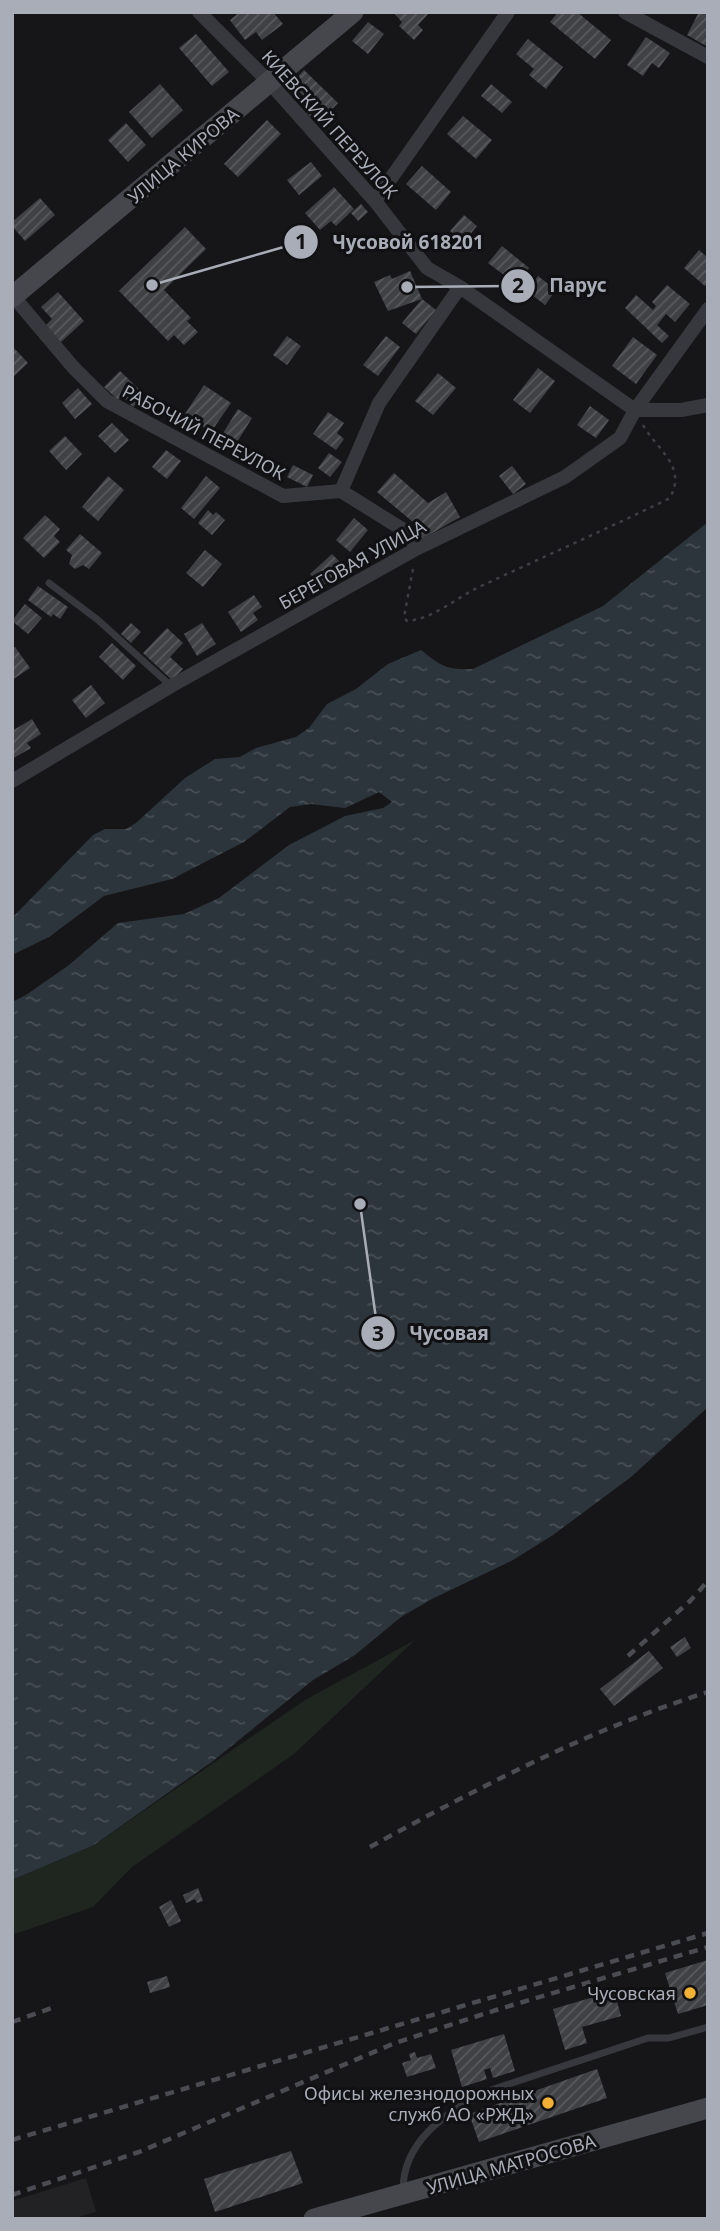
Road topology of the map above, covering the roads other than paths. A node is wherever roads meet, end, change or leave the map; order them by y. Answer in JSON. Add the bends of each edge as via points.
{"nodes":[{"id":1,"x":199,"y":12,"type":"edge"},
{"id":2,"x":353,"y":12,"type":"edge"},
{"id":3,"x":508,"y":12,"type":"edge"},
{"id":4,"x":625,"y":12,"type":"edge"},
{"id":5,"x":708,"y":57,"type":"edge"},
{"id":6,"x":270,"y":83,"type":"junction"},
{"id":7,"x":375,"y":201,"type":"junction"},
{"id":8,"x":460,"y":287,"type":"junction"},
{"id":9,"x":13,"y":296,"type":"edge"},
{"id":10,"x":708,"y":309,"type":"edge"},
{"id":11,"x":708,"y":405,"type":"edge"},
{"id":12,"x":635,"y":410,"type":"junction"},
{"id":13,"x":341,"y":491,"type":"junction"},
{"id":14,"x":416,"y":549,"type":"junction"},
{"id":15,"x":49,"y":583,"type":"dead end"},
{"id":16,"x":171,"y":686,"type":"junction"},
{"id":17,"x":12,"y":781,"type":"edge"},
{"id":18,"x":708,"y":2027,"type":"edge"},
{"id":19,"x":708,"y":2109,"type":"edge"},
{"id":20,"x":403,"y":2194,"type":"junction"},
{"id":21,"x":314,"y":2219,"type":"edge"}],
"edges":[{"from":1,"to":6,"type":"street","name":"КИЕВСКИЙ ПЕРЕУЛОК"},
{"from":2,"to":6,"type":"street","name":"УЛИЦА КИРОВА"},
{"from":3,"to":7,"type":"street"},
{"from":4,"to":5,"type":"street"},
{"from":6,"to":7,"type":"street","name":"КИЕВСКИЙ ПЕРЕУЛОК"},
{"from":6,"to":9,"type":"street","name":"УЛИЦА КИРОВА"},
{"from":7,"to":8,"type":"street","name":"КИЕВСКИЙ ПЕРЕУЛОК","via":[[427,268]]},
{"from":8,"to":12,"type":"street","name":"КИЕВСКИЙ ПЕРЕУЛОК"},
{"from":8,"to":13,"type":"street","via":[[379,403]]},
{"from":9,"to":13,"type":"street","name":"РАБОЧИЙ ПЕРЕУЛОК","via":[[107,401],[283,496]]},
{"from":10,"to":12,"type":"street","name":"БЕРЕГОВАЯ УЛИЦА"},
{"from":11,"to":12,"type":"street"},
{"from":12,"to":14,"type":"street","name":"БЕРЕГОВАЯ УЛИЦА","via":[[620,438],[565,477]]},
{"from":13,"to":14,"type":"street","via":[[410,534]]},
{"from":14,"to":16,"type":"street","name":"БЕРЕГОВАЯ УЛИЦА"},
{"from":15,"to":16,"type":"lane"},
{"from":16,"to":17,"type":"street","name":"БЕРЕГОВАЯ УЛИЦА"},
{"from":18,"to":20,"type":"lane","via":[[669,2038],[648,2038],[472,2098],[418,2142],[408,2157]]},
{"from":19,"to":20,"type":"street","name":"УЛИЦА МАТРОСОВА"},
{"from":20,"to":21,"type":"street","name":"УЛИЦА МАТРОСОВА"}]}
